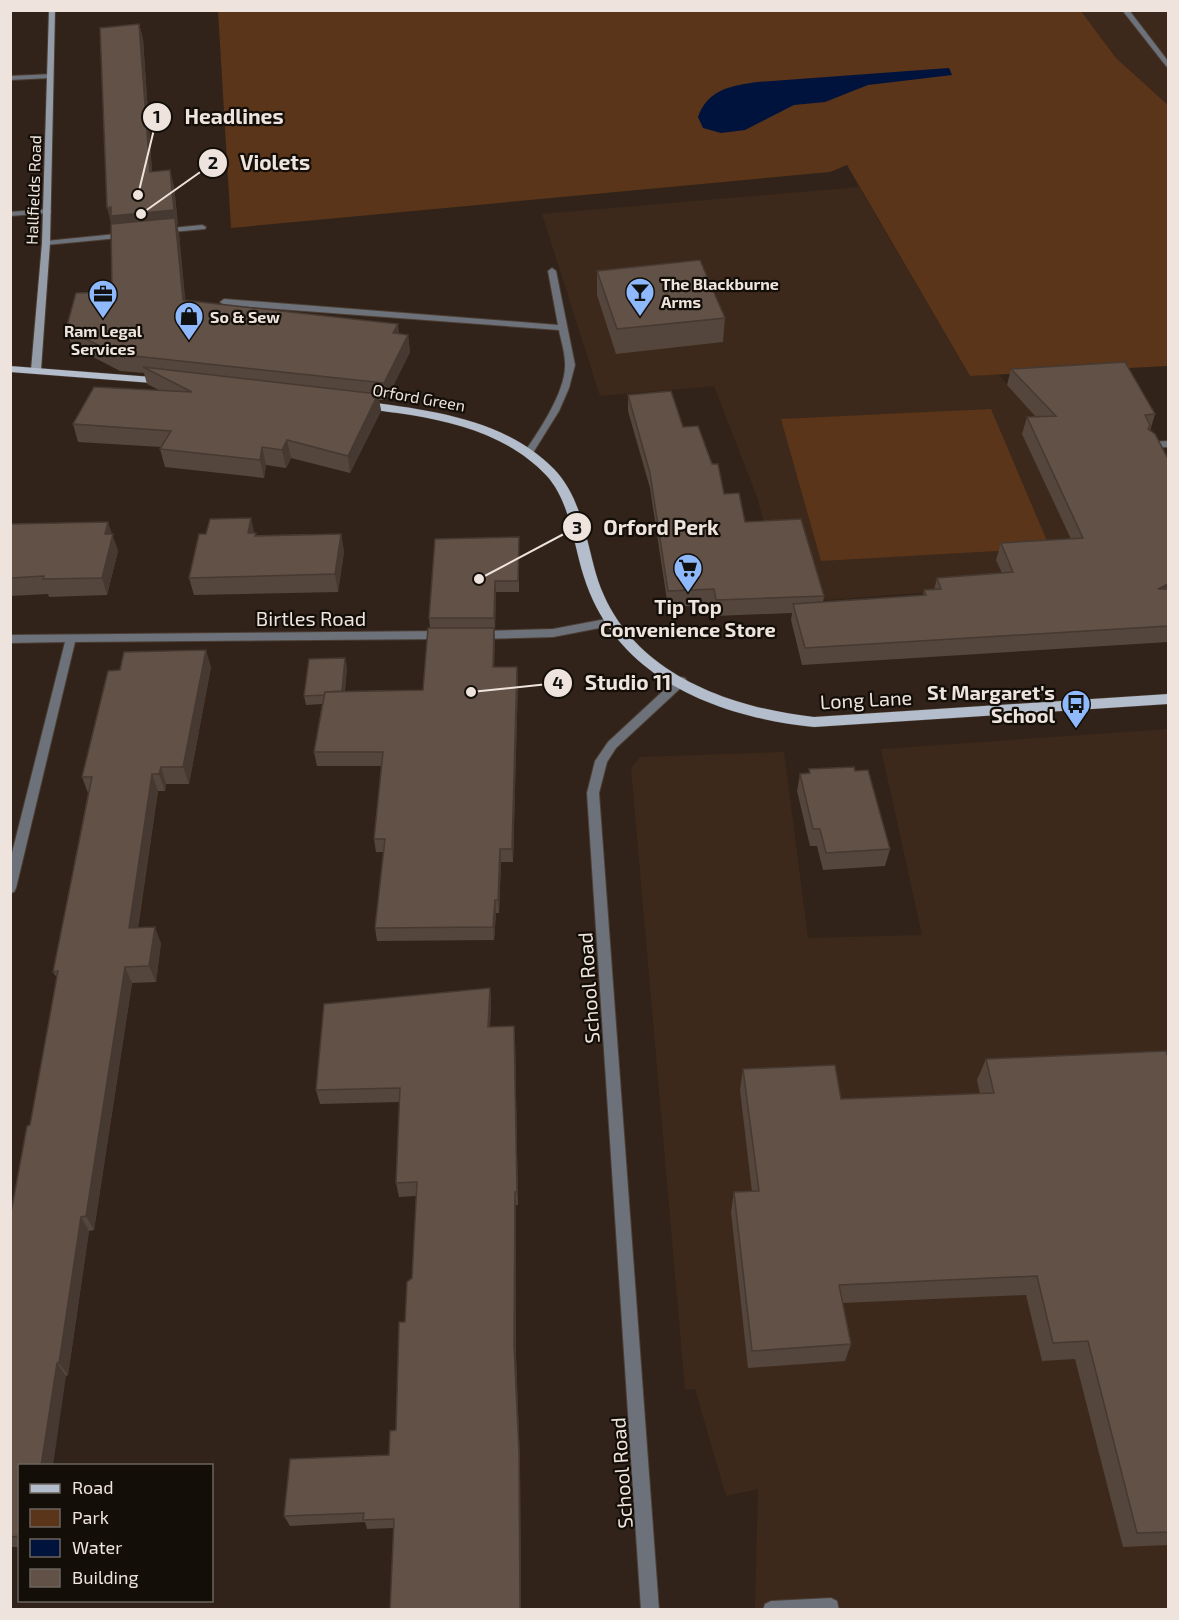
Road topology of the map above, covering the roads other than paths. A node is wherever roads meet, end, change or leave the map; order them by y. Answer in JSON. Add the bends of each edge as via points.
{"nodes":[{"id":1,"x":52,"y":10,"type":"edge"},
{"id":2,"x":1125,"y":10,"type":"edge"},
{"id":3,"x":1168,"y":65,"type":"edge"},
{"id":4,"x":51,"y":76,"type":"junction"},
{"id":5,"x":10,"y":78,"type":"edge"},
{"id":6,"x":47,"y":211,"type":"junction"},
{"id":7,"x":10,"y":214,"type":"edge"},
{"id":8,"x":202,"y":227,"type":"dead end"},
{"id":9,"x":156,"y":232,"type":"edge"},
{"id":10,"x":133,"y":234,"type":"edge"},
{"id":11,"x":46,"y":243,"type":"junction"},
{"id":12,"x":552,"y":271,"type":"dead end"},
{"id":13,"x":224,"y":302,"type":"edge"},
{"id":14,"x":564,"y":328,"type":"junction"},
{"id":15,"x":10,"y":369,"type":"edge"},
{"id":16,"x":36,"y":370,"type":"junction"},
{"id":17,"x":180,"y":382,"type":"edge"},
{"id":18,"x":348,"y":402,"type":"edge"},
{"id":19,"x":1168,"y":444,"type":"edge"},
{"id":20,"x":1149,"y":445,"type":"edge"},
{"id":21,"x":528,"y":454,"type":"junction"},
{"id":22,"x":611,"y":622,"type":"junction"},
{"id":23,"x":71,"y":638,"type":"junction"},
{"id":24,"x":10,"y":639,"type":"edge"},
{"id":25,"x":681,"y":681,"type":"junction"},
{"id":26,"x":1168,"y":699,"type":"edge"},
{"id":27,"x":10,"y":888,"type":"edge"},
{"id":28,"x":831,"y":1607,"type":"dead end"},
{"id":29,"x":650,"y":1610,"type":"edge"},
{"id":30,"x":771,"y":1610,"type":"edge"}],
"edges":[{"from":1,"to":4,"type":"street","name":"Hallfields Road"},
{"from":2,"to":3,"type":"street"},
{"from":4,"to":5,"type":"street"},
{"from":4,"to":6,"type":"street","name":"Hallfields Road"},
{"from":6,"to":7,"type":"street"},
{"from":6,"to":11,"type":"street","name":"Hallfields Road"},
{"from":8,"to":9,"type":"street"},
{"from":10,"to":11,"type":"street"},
{"from":11,"to":16,"type":"street","name":"Hallfields Road"},
{"from":12,"to":14,"type":"street"},
{"from":13,"to":14,"type":"street"},
{"from":14,"to":21,"type":"street","via":[[569,376],[547,426]]},
{"from":15,"to":16,"type":"main road"},
{"from":16,"to":17,"type":"main road"},
{"from":18,"to":21,"type":"main road","name":"Orford Green","via":[[468,422],[500,435]]},
{"from":19,"to":20,"type":"street"},
{"from":21,"to":22,"type":"main road","via":[[552,474],[565,494],[595,590]]},
{"from":22,"to":23,"type":"street","name":"Birtles Road","via":[[553,633]]},
{"from":22,"to":25,"type":"main road","via":[[628,645]]},
{"from":23,"to":24,"type":"street","name":"Birtles Road"},
{"from":23,"to":27,"type":"street"},
{"from":25,"to":26,"type":"main road","name":"Long Lane","via":[[752,712],[776,719],[814,722]]},
{"from":25,"to":29,"type":"street","name":"School Road","via":[[612,745],[601,761],[593,793]]},
{"from":28,"to":30,"type":"street"}]}
